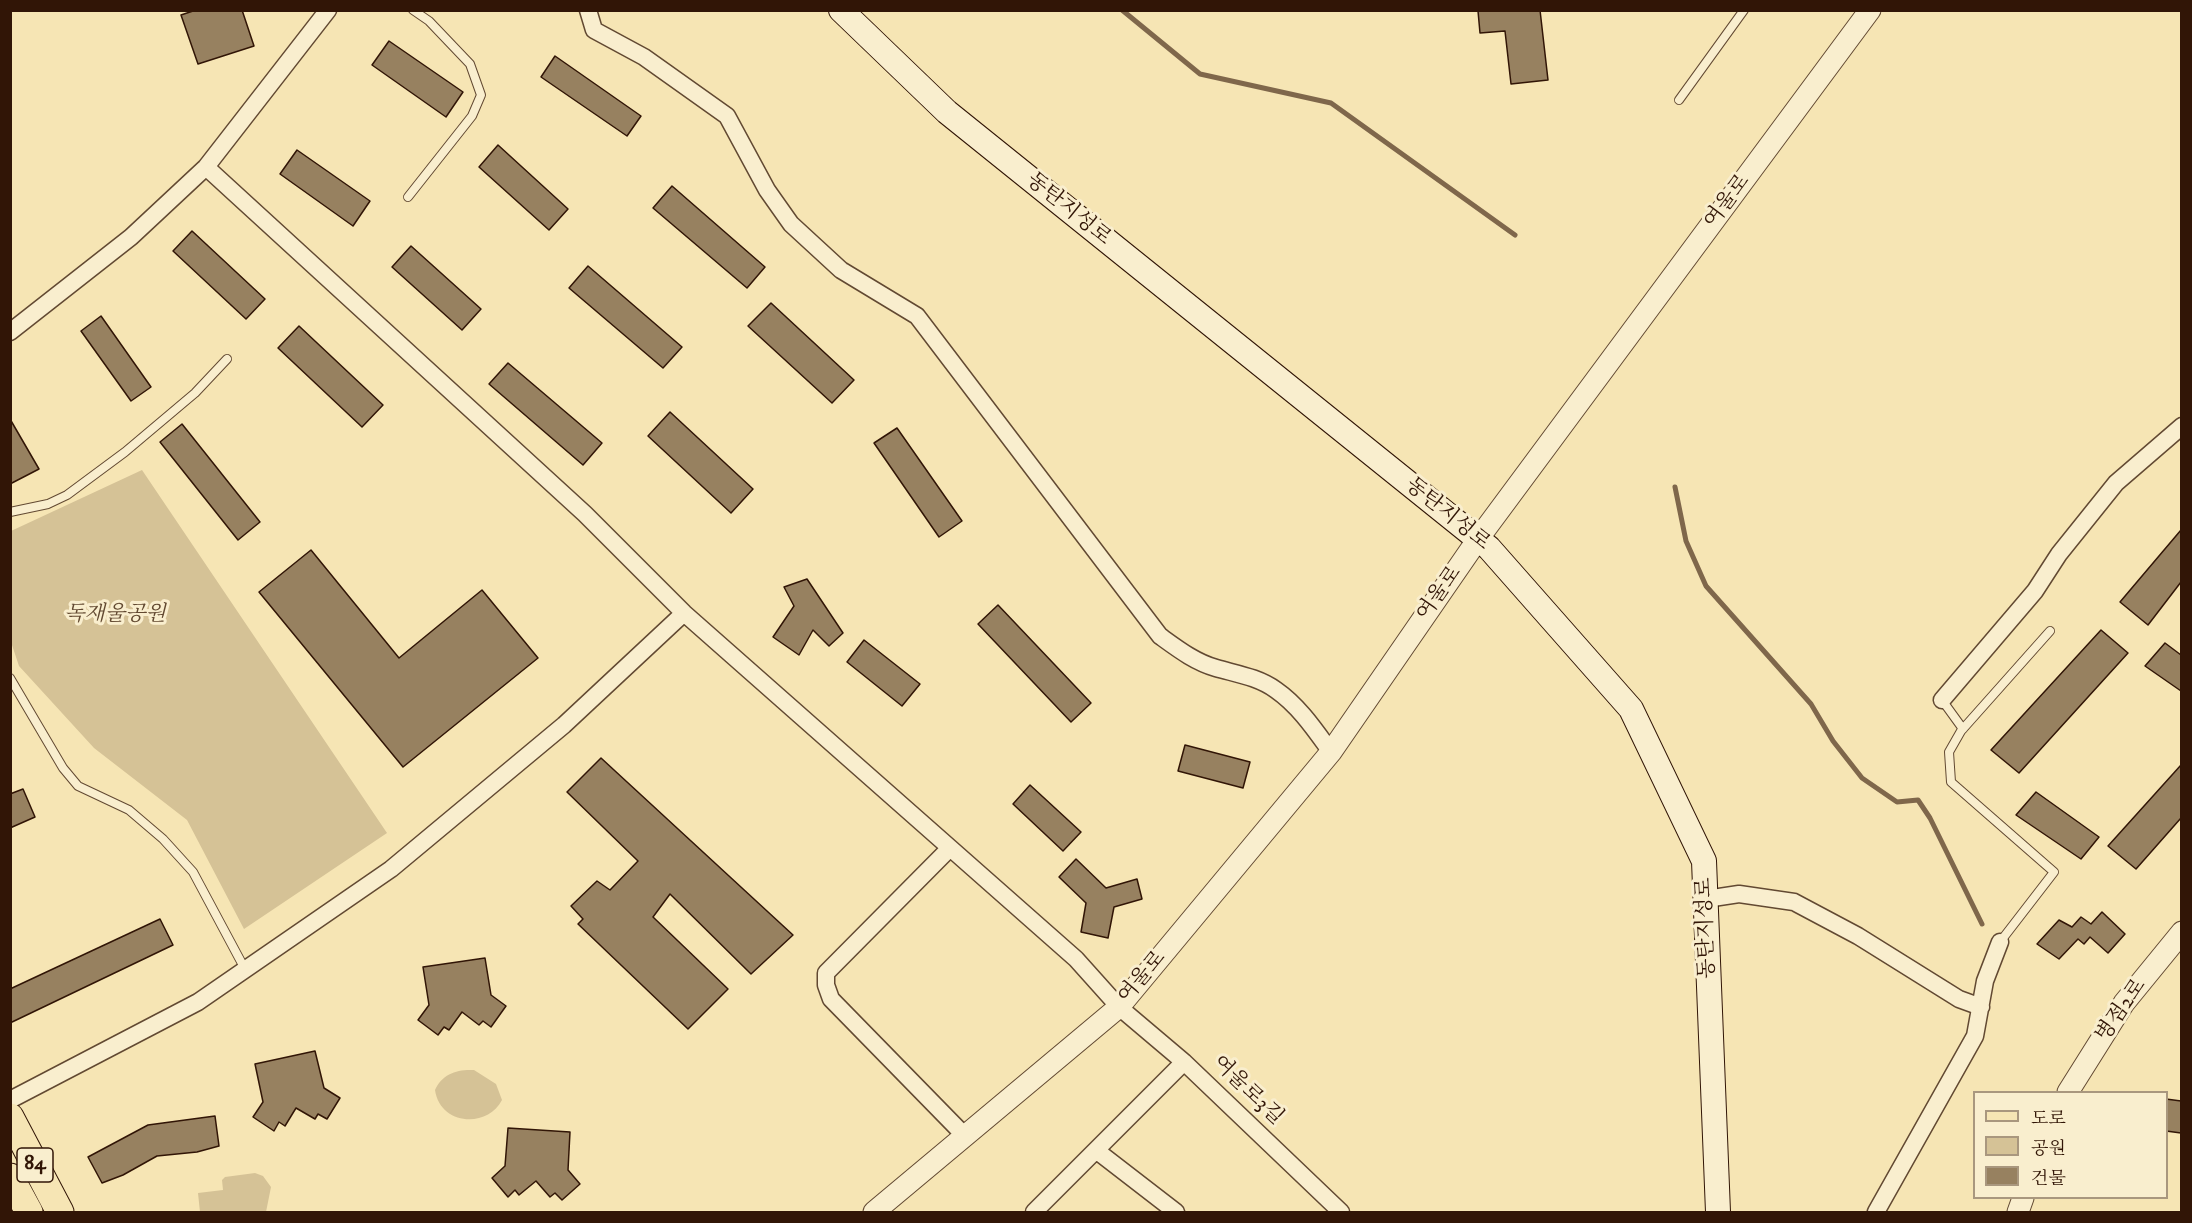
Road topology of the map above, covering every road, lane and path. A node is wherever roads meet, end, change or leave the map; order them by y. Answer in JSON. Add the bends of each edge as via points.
{"nodes":[{"id":1,"x":328,"y":10,"type":"edge"},
{"id":2,"x":412,"y":10,"type":"edge"},
{"id":3,"x":588,"y":10,"type":"edge"},
{"id":4,"x":841,"y":10,"type":"edge"},
{"id":5,"x":1744,"y":10,"type":"edge"},
{"id":6,"x":1870,"y":10,"type":"edge"},
{"id":7,"x":1678,"y":100,"type":"dead end"},
{"id":8,"x":206,"y":167,"type":"junction"},
{"id":9,"x":408,"y":197,"type":"dead end"},
{"id":10,"x":10,"y":332,"type":"edge"},
{"id":11,"x":227,"y":358,"type":"dead end"},
{"id":12,"x":2181,"y":426,"type":"edge"},
{"id":13,"x":10,"y":512,"type":"edge"},
{"id":14,"x":1478,"y":539,"type":"junction"},
{"id":15,"x":684,"y":613,"type":"junction"},
{"id":16,"x":2050,"y":631,"type":"dead end"},
{"id":17,"x":10,"y":678,"type":"edge"},
{"id":18,"x":1942,"y":700,"type":"joint"},
{"id":19,"x":1963,"y":729,"type":"junction"},
{"id":20,"x":1331,"y":752,"type":"junction"},
{"id":21,"x":949,"y":849,"type":"junction"},
{"id":22,"x":1706,"y":899,"type":"junction"},
{"id":23,"x":2181,"y":932,"type":"edge"},
{"id":24,"x":2000,"y":942,"type":"joint"},
{"id":25,"x":247,"y":971,"type":"junction"},
{"id":26,"x":1119,"y":1007,"type":"junction"},
{"id":27,"x":1981,"y":1007,"type":"junction"},
{"id":28,"x":1184,"y":1062,"type":"junction"},
{"id":29,"x":2069,"y":1091,"type":"edge"},
{"id":30,"x":10,"y":1100,"type":"edge"},
{"id":31,"x":10,"y":1117,"type":"edge"},
{"id":32,"x":965,"y":1136,"type":"junction"},
{"id":33,"x":1097,"y":1151,"type":"junction"},
{"id":34,"x":10,"y":1178,"type":"edge"},
{"id":35,"x":28,"y":1212,"type":"edge"},
{"id":36,"x":60,"y":1212,"type":"edge"},
{"id":37,"x":874,"y":1212,"type":"edge"},
{"id":38,"x":1034,"y":1212,"type":"edge"},
{"id":39,"x":1176,"y":1212,"type":"edge"},
{"id":40,"x":1341,"y":1212,"type":"edge"},
{"id":41,"x":1718,"y":1212,"type":"edge"},
{"id":42,"x":1876,"y":1212,"type":"edge"}],
"edges":[{"from":1,"to":8,"type":"street"},
{"from":2,"to":9,"type":"lane","via":[[429,21],[470,64],[481,95],[472,116]]},
{"from":3,"to":20,"type":"street","via":[[594,30],[644,57],[727,116],[767,190],[791,224],[816,248],[841,270],[917,316],[1160,636],[1189,656],[1215,668],[1247,675],[1276,690],[1304,715]]},
{"from":4,"to":14,"type":"main road","name":"동탄지성로","via":[[947,112]]},
{"from":5,"to":7,"type":"lane"},
{"from":6,"to":14,"type":"street","name":"여울로"},
{"from":8,"to":10,"type":"street","via":[[131,237]]},
{"from":8,"to":15,"type":"street","name":"여울로3길","via":[[585,514]]},
{"from":11,"to":13,"type":"lane","via":[[195,393],[67,495]]},
{"from":12,"to":18,"type":"street","via":[[2116,483],[2035,591]]},
{"from":14,"to":20,"type":"street","name":"여울로"},
{"from":14,"to":22,"type":"main road","name":"동탄지성로","via":[[1631,709],[1704,861]]},
{"from":15,"to":21,"type":"street","name":"여울로3길"},
{"from":15,"to":25,"type":"street","via":[[479,798],[391,869]]},
{"from":16,"to":19,"type":"lane"},
{"from":17,"to":25,"type":"lane","via":[[63,768],[78,786],[129,810],[193,872]]},
{"from":18,"to":19,"type":"lane"},
{"from":19,"to":24,"type":"lane","via":[[1949,752],[1952,782],[2054,872]]},
{"from":20,"to":26,"type":"street","name":"여울로"},
{"from":21,"to":26,"type":"street","name":"여울로3길","via":[[1076,959]]},
{"from":21,"to":32,"type":"street","via":[[826,973],[826,985],[831,999]]},
{"from":22,"to":27,"type":"street","via":[[1739,894],[1794,902],[1858,936],[1959,999]]},
{"from":22,"to":41,"type":"main road","name":"동탄지성로"},
{"from":23,"to":29,"type":"street","name":"병점2로","via":[[2124,1003]]},
{"from":24,"to":27,"type":"street","via":[[1985,981]]},
{"from":25,"to":30,"type":"street","via":[[198,1002]]},
{"from":26,"to":28,"type":"street","name":"여울로3길"},
{"from":26,"to":32,"type":"street","name":"여울로"},
{"from":27,"to":42,"type":"street","via":[[1975,1036]]},
{"from":28,"to":33,"type":"street"},
{"from":28,"to":40,"type":"street","name":"여울로3길"},
{"from":31,"to":36,"type":"main road","number":"84"},
{"from":32,"to":37,"type":"street","name":"여울로"},
{"from":33,"to":38,"type":"street"},
{"from":33,"to":39,"type":"street"},
{"from":34,"to":35,"type":"main road"}]}
